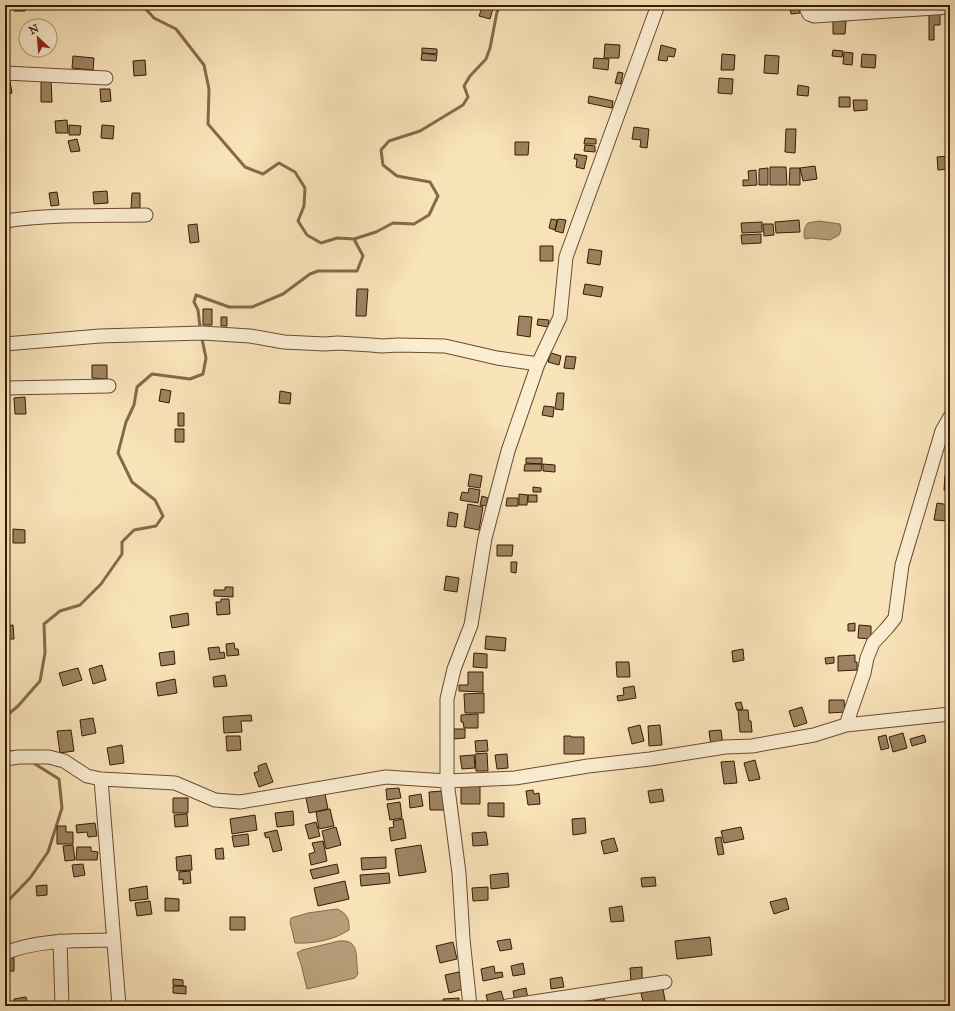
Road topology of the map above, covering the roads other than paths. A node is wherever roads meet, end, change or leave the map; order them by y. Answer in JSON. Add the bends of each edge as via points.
{"nodes":[{"id":1,"x":658,"y":5,"type":"edge"},
{"id":2,"x":805,"y":5,"type":"edge"},
{"id":3,"x":950,"y":7,"type":"edge"},
{"id":4,"x":5,"y":73,"type":"edge"},
{"id":5,"x":106,"y":78,"type":"dead end"},
{"id":6,"x":146,"y":215,"type":"dead end"},
{"id":7,"x":5,"y":222,"type":"edge"},
{"id":8,"x":5,"y":344,"type":"edge"},
{"id":9,"x":538,"y":364,"type":"junction"},
{"id":10,"x":109,"y":386,"type":"dead end"},
{"id":11,"x":5,"y":388,"type":"edge"},
{"id":12,"x":950,"y":417,"type":"edge"},
{"id":13,"x":950,"y":714,"type":"edge"},
{"id":14,"x":846,"y":725,"type":"junction"},
{"id":15,"x":5,"y":759,"type":"edge"},
{"id":16,"x":100,"y":779,"type":"junction"},
{"id":17,"x":447,"y":781,"type":"junction"},
{"id":18,"x":114,"y":940,"type":"junction"},
{"id":19,"x":60,"y":941,"type":"junction"},
{"id":20,"x":5,"y":953,"type":"edge"},
{"id":21,"x":665,"y":982,"type":"dead end"},
{"id":22,"x":62,"y":1006,"type":"edge"},
{"id":23,"x":119,"y":1006,"type":"edge"},
{"id":24,"x":470,"y":1006,"type":"edge"},
{"id":25,"x":507,"y":1006,"type":"edge"}],
"edges":[{"from":1,"to":9,"type":"street","via":[[566,257],[560,317]]},
{"from":2,"to":3,"type":"street","via":[[809,14],[814,16]]},
{"from":4,"to":5,"type":"street"},
{"from":6,"to":7,"type":"street","via":[[34,217]]},
{"from":8,"to":9,"type":"street","via":[[100,336],[202,333],[250,336],[284,342],[445,346]]},
{"from":9,"to":17,"type":"street","via":[[504,466],[485,538],[471,625],[454,669],[447,699]]},
{"from":10,"to":11,"type":"street"},
{"from":12,"to":14,"type":"street","via":[[942,431],[902,565],[895,618],[873,643]]},
{"from":13,"to":14,"type":"street"},
{"from":14,"to":17,"type":"street","via":[[814,735],[752,746],[724,747],[515,778]]},
{"from":15,"to":16,"type":"street","via":[[49,757],[64,761],[87,776]]},
{"from":16,"to":17,"type":"street","via":[[175,783],[215,800],[240,802],[386,777]]},
{"from":16,"to":18,"type":"street"},
{"from":17,"to":24,"type":"street","via":[[459,873]]},
{"from":18,"to":19,"type":"street"},
{"from":18,"to":23,"type":"street"},
{"from":19,"to":20,"type":"street","via":[[13,949]]},
{"from":19,"to":22,"type":"street"},
{"from":21,"to":25,"type":"street"}]}
